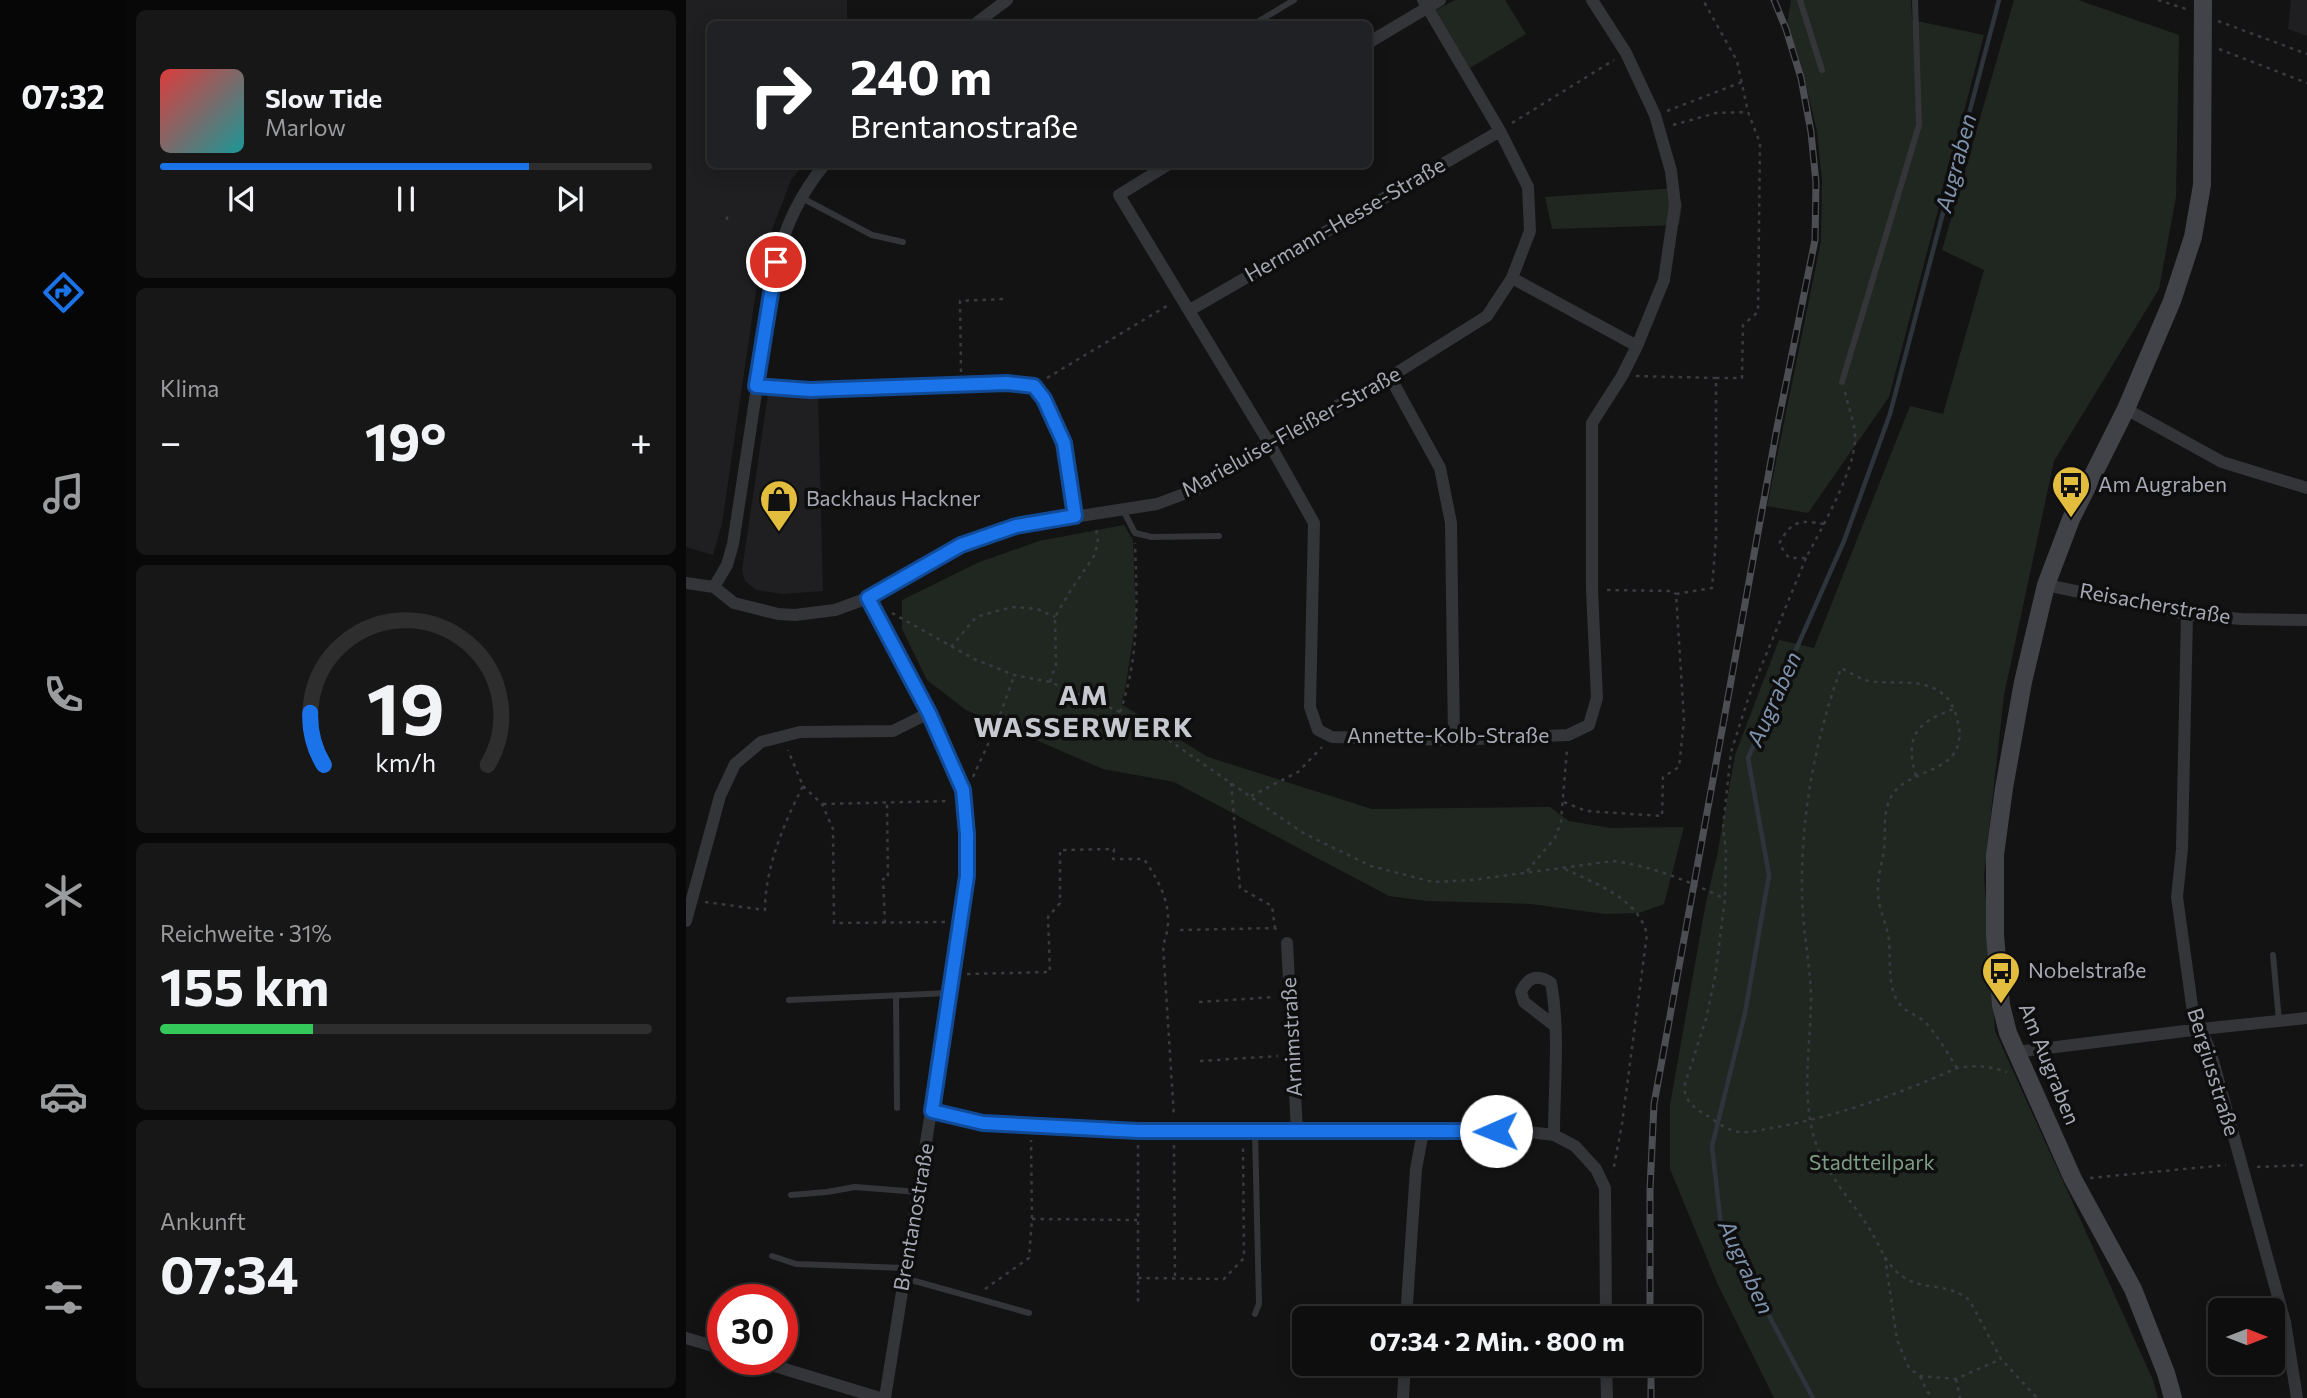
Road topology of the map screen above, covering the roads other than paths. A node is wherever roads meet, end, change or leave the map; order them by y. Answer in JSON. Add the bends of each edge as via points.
{"nodes":[{"id":1,"x":1007,"y":0,"type":"edge"},
{"id":2,"x":1294,"y":0,"type":"edge"},
{"id":3,"x":1440,"y":0,"type":"edge"},
{"id":4,"x":1592,"y":0,"type":"edge"},
{"id":5,"x":1800,"y":0,"type":"edge"},
{"id":6,"x":1915,"y":0,"type":"edge"},
{"id":7,"x":1425,"y":4,"type":"edge"},
{"id":8,"x":2206,"y":11,"type":"edge"},
{"id":9,"x":979,"y":21,"type":"edge"},
{"id":10,"x":1259,"y":21,"type":"edge"},
{"id":11,"x":1372,"y":40,"type":"edge"},
{"id":12,"x":1822,"y":70,"type":"dead end"},
{"id":13,"x":1500,"y":131,"type":"junction"},
{"id":14,"x":822,"y":168,"type":"edge"},
{"id":15,"x":1163,"y":168,"type":"edge"},
{"id":16,"x":800,"y":197,"type":"junction"},
{"id":17,"x":904,"y":242,"type":"dead end"},
{"id":18,"x":1512,"y":278,"type":"junction"},
{"id":19,"x":1190,"y":310,"type":"junction"},
{"id":20,"x":1637,"y":346,"type":"junction"},
{"id":21,"x":1390,"y":377,"type":"junction"},
{"id":22,"x":1842,"y":382,"type":"road end"},
{"id":23,"x":756,"y":386,"type":"junction"},
{"id":24,"x":2126,"y":409,"type":"junction"},
{"id":25,"x":1269,"y":443,"type":"junction"},
{"id":26,"x":2307,"y":488,"type":"edge"},
{"id":27,"x":1123,"y":510,"type":"junction"},
{"id":28,"x":1075,"y":516,"type":"junction"},
{"id":29,"x":1219,"y":536,"type":"dead end"},
{"id":30,"x":686,"y":583,"type":"edge"},
{"id":31,"x":2046,"y":585,"type":"junction"},
{"id":32,"x":714,"y":587,"type":"junction"},
{"id":33,"x":868,"y":598,"type":"junction"},
{"id":34,"x":2187,"y":614,"type":"junction"},
{"id":35,"x":2307,"y":620,"type":"edge"},
{"id":36,"x":929,"y":713,"type":"junction"},
{"id":37,"x":1454,"y":740,"type":"junction"},
{"id":38,"x":686,"y":921,"type":"edge"},
{"id":39,"x":1287,"y":943,"type":"road end"},
{"id":40,"x":2273,"y":955,"type":"dead end"},
{"id":41,"x":950,"y":993,"type":"junction"},
{"id":42,"x":896,"y":996,"type":"junction"},
{"id":43,"x":789,"y":1000,"type":"dead end"},
{"id":44,"x":2307,"y":1018,"type":"edge"},
{"id":45,"x":2279,"y":1021,"type":"junction"},
{"id":46,"x":1555,"y":1026,"type":"dead end"},
{"id":47,"x":2201,"y":1029,"type":"junction"},
{"id":48,"x":2016,"y":1052,"type":"junction"},
{"id":49,"x":897,"y":1108,"type":"dead end"},
{"id":50,"x":932,"y":1111,"type":"junction"},
{"id":51,"x":1249,"y":1131,"type":"junction"},
{"id":52,"x":1297,"y":1131,"type":"junction"},
{"id":53,"x":1423,"y":1132,"type":"junction"},
{"id":54,"x":1554,"y":1135,"type":"junction"},
{"id":55,"x":918,"y":1192,"type":"junction"},
{"id":56,"x":791,"y":1195,"type":"dead end"},
{"id":57,"x":772,"y":1256,"type":"dead end"},
{"id":58,"x":904,"y":1273,"type":"junction"},
{"id":59,"x":1407,"y":1306,"type":"edge"},
{"id":60,"x":1606,"y":1306,"type":"edge"},
{"id":61,"x":1029,"y":1313,"type":"dead end"},
{"id":62,"x":1255,"y":1314,"type":"dead end"},
{"id":63,"x":686,"y":1338,"type":"edge"},
{"id":64,"x":707,"y":1344,"type":"edge"},
{"id":65,"x":798,"y":1373,"type":"edge"},
{"id":66,"x":1404,"y":1376,"type":"edge"},
{"id":67,"x":1606,"y":1376,"type":"edge"},
{"id":68,"x":883,"y":1398,"type":"edge"},
{"id":69,"x":1403,"y":1398,"type":"edge"},
{"id":70,"x":1607,"y":1398,"type":"edge"},
{"id":71,"x":2173,"y":1398,"type":"edge"},
{"id":72,"x":2297,"y":1398,"type":"edge"}],
"edges":[{"from":1,"to":9,"type":"street"},
{"from":2,"to":10,"type":"lane"},
{"from":3,"to":7,"type":"street"},
{"from":4,"to":20,"type":"street","name":"Annette-Kolb-Straße","via":[[1626,53],[1655,115],[1671,172],[1675,205],[1664,280]]},
{"from":5,"to":12,"type":"lane"},
{"from":6,"to":22,"type":"lane","via":[[1919,125]]},
{"from":7,"to":11,"type":"street"},
{"from":7,"to":13,"type":"street","name":"Marieluise-Fleißer-Straße"},
{"from":8,"to":24,"type":"street","name":"Am Augraben","via":[[2202,185],[2193,237],[2172,301]]},
{"from":13,"to":18,"type":"street","name":"Marieluise-Fleißer-Straße","via":[[1528,187],[1530,232]]},
{"from":13,"to":19,"type":"street","name":"Hermann-Hesse-Straße"},
{"from":14,"to":16,"type":"street"},
{"from":15,"to":19,"type":"street","name":"Annette-Kolb-Straße","via":[[1119,195]]},
{"from":16,"to":17,"type":"lane","via":[[872,235]]},
{"from":16,"to":23,"type":"street","via":[[776,262]]},
{"from":18,"to":20,"type":"street"},
{"from":18,"to":21,"type":"street","name":"Marieluise-Fleißer-Straße","via":[[1487,316]]},
{"from":19,"to":25,"type":"street","name":"Annette-Kolb-Straße"},
{"from":20,"to":37,"type":"street","name":"Annette-Kolb-Straße","via":[[1592,423],[1597,698],[1589,725],[1567,735]]},
{"from":21,"to":25,"type":"street","name":"Marieluise-Fleißer-Straße"},
{"from":21,"to":37,"type":"street","via":[[1440,468],[1451,523]]},
{"from":23,"to":28,"type":"street","via":[[810,390],[1034,386],[1064,443]]},
{"from":23,"to":32,"type":"street","via":[[733,544]]},
{"from":24,"to":26,"type":"street","via":[[2222,462]]},
{"from":24,"to":31,"type":"street","name":"Am Augraben","via":[[2085,489]]},
{"from":25,"to":27,"type":"street","name":"Marieluise-Fleißer-Straße","via":[[1197,489],[1157,504]]},
{"from":25,"to":37,"type":"street","name":"Annette-Kolb-Straße","via":[[1314,523],[1310,707],[1318,730],[1332,737]]},
{"from":27,"to":28,"type":"street","name":"Marieluise-Fleißer-Straße"},
{"from":27,"to":29,"type":"lane","via":[[1135,533]]},
{"from":28,"to":33,"type":"street","name":"Marieluise-Fleißer-Straße","via":[[1016,526],[961,545]]},
{"from":30,"to":32,"type":"street"},
{"from":31,"to":34,"type":"street","name":"Reisacherstraße"},
{"from":31,"to":48,"type":"street","name":"Am Augraben","via":[[2023,682],[1995,855],[2001,1004]]},
{"from":32,"to":33,"type":"street","name":"Marieluise-Fleißer-Straße","via":[[734,603],[778,614],[835,610]]},
{"from":33,"to":36,"type":"street","name":"Brentanostraße"},
{"from":34,"to":35,"type":"street","name":"Reisacherstraße"},
{"from":34,"to":47,"type":"street","name":"Bergiusstraße","via":[[2177,897],[2193,1013]]},
{"from":36,"to":38,"type":"street","via":[[894,731],[800,732],[761,742],[735,764],[720,796]]},
{"from":36,"to":41,"type":"street","name":"Brentanostraße","via":[[963,795],[967,834],[967,876]]},
{"from":39,"to":52,"type":"street","name":"Arnimstraße"},
{"from":40,"to":45,"type":"lane"},
{"from":41,"to":42,"type":"lane"},
{"from":41,"to":50,"type":"street","name":"Brentanostraße"},
{"from":42,"to":43,"type":"lane"},
{"from":42,"to":49,"type":"lane"},
{"from":44,"to":45,"type":"street"},
{"from":45,"to":47,"type":"street"},
{"from":46,"to":54,"type":"street"},
{"from":47,"to":48,"type":"street"},
{"from":47,"to":72,"type":"street","name":"Bergiusstraße","via":[[2285,1322]]},
{"from":48,"to":71,"type":"street","name":"Am Augraben","via":[[2073,1179],[2133,1289]]},
{"from":50,"to":51,"type":"street","via":[[983,1123]]},
{"from":50,"to":55,"type":"street","name":"Brentanostraße"},
{"from":51,"to":52,"type":"street"},
{"from":51,"to":62,"type":"lane","via":[[1259,1304]]},
{"from":52,"to":53,"type":"street"},
{"from":53,"to":54,"type":"street","via":[[1520,1130]]},
{"from":53,"to":59,"type":"street","via":[[1416,1169]]},
{"from":54,"to":60,"type":"street","via":[[1575,1146],[1596,1169],[1605,1188]]},
{"from":55,"to":56,"type":"lane","via":[[855,1187]]},
{"from":55,"to":58,"type":"street","name":"Brentanostraße"},
{"from":57,"to":58,"type":"lane","via":[[796,1264]]},
{"from":58,"to":61,"type":"lane"},
{"from":58,"to":68,"type":"street","name":"Brentanostraße"},
{"from":63,"to":64,"type":"street"},
{"from":65,"to":68,"type":"street"},
{"from":66,"to":69,"type":"street"},
{"from":67,"to":70,"type":"street"}]}
